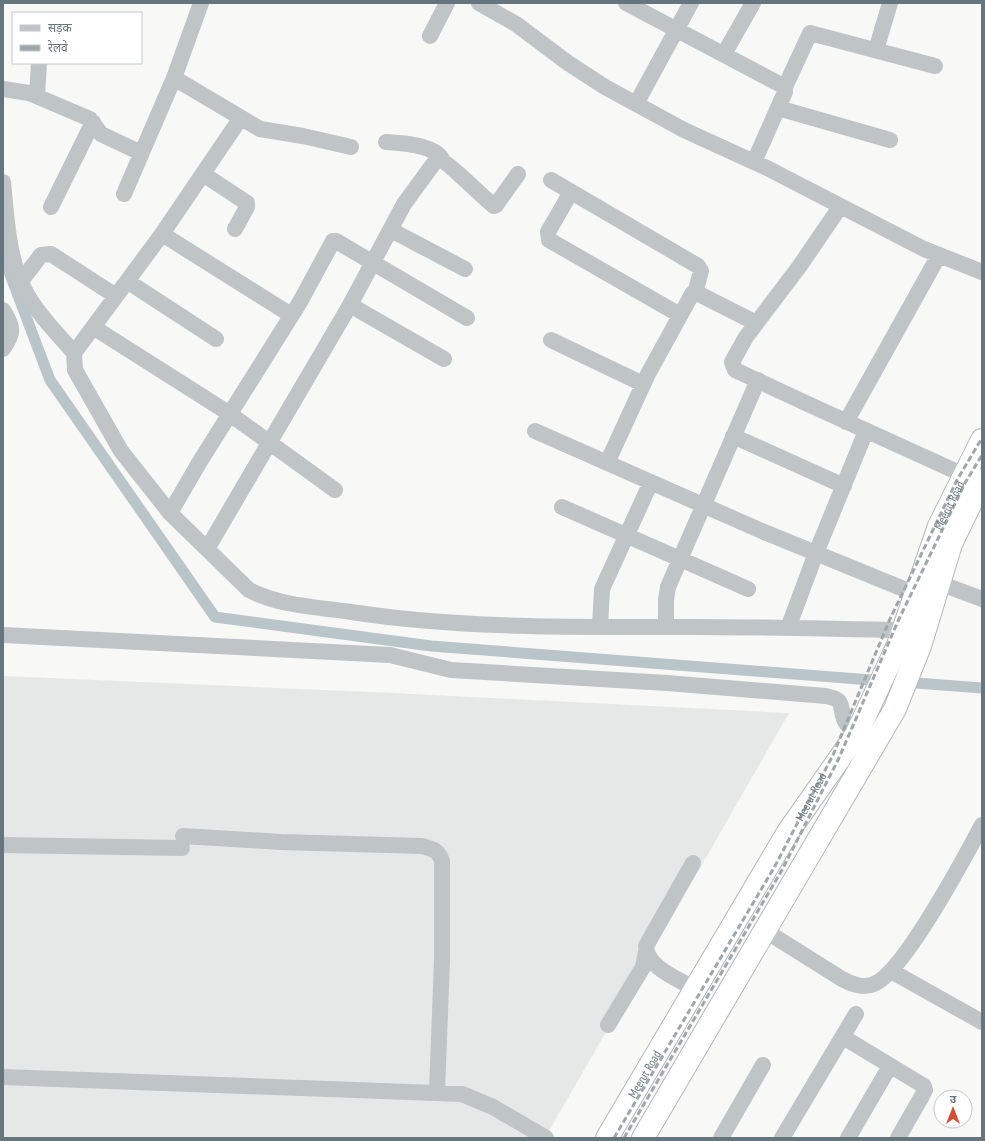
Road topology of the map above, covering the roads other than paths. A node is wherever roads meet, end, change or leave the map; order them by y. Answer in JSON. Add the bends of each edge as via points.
{"nodes":[{"id":1,"x":200,"y":3,"type":"edge"},
{"id":2,"x":447,"y":3,"type":"edge"},
{"id":3,"x":480,"y":3,"type":"edge"},
{"id":4,"x":626,"y":3,"type":"edge"},
{"id":5,"x":691,"y":3,"type":"edge"},
{"id":6,"x":753,"y":3,"type":"edge"},
{"id":7,"x":890,"y":3,"type":"edge"},
{"id":8,"x":677,"y":30,"type":"junction"},
{"id":9,"x":430,"y":36,"type":"dead end"},
{"id":10,"x":876,"y":50,"type":"junction"},
{"id":11,"x":724,"y":54,"type":"junction"},
{"id":12,"x":39,"y":64,"type":"edge"},
{"id":13,"x":935,"y":66,"type":"dead end"},
{"id":14,"x":174,"y":78,"type":"junction"},
{"id":15,"x":785,"y":86,"type":"junction"},
{"id":16,"x":3,"y":89,"type":"edge"},
{"id":17,"x":37,"y":96,"type":"junction"},
{"id":18,"x":636,"y":104,"type":"junction"},
{"id":19,"x":778,"y":108,"type":"junction"},
{"id":20,"x":240,"y":119,"type":"junction"},
{"id":21,"x":93,"y":122,"type":"junction"},
{"id":22,"x":890,"y":140,"type":"dead end"},
{"id":23,"x":386,"y":142,"type":"dead end"},
{"id":24,"x":351,"y":147,"type":"dead end"},
{"id":25,"x":141,"y":153,"type":"junction"},
{"id":26,"x":442,"y":159,"type":"junction"},
{"id":27,"x":754,"y":162,"type":"junction"},
{"id":28,"x":203,"y":174,"type":"junction"},
{"id":29,"x":518,"y":174,"type":"dead end"},
{"id":30,"x":551,"y":180,"type":"dead end"},
{"id":31,"x":3,"y":182,"type":"edge"},
{"id":32,"x":571,"y":192,"type":"junction"},
{"id":33,"x":124,"y":194,"type":"dead end"},
{"id":34,"x":840,"y":206,"type":"junction"},
{"id":35,"x":51,"y":207,"type":"dead end"},
{"id":36,"x":235,"y":229,"type":"dead end"},
{"id":37,"x":391,"y":230,"type":"junction"},
{"id":38,"x":162,"y":234,"type":"junction"},
{"id":39,"x":939,"y":255,"type":"junction"},
{"id":40,"x":374,"y":264,"type":"junction"},
{"id":41,"x":464,"y":269,"type":"dead end"},
{"id":42,"x":982,"y":272,"type":"edge"},
{"id":43,"x":127,"y":281,"type":"junction"},
{"id":44,"x":21,"y":282,"type":"junction"},
{"id":45,"x":695,"y":293,"type":"junction"},
{"id":46,"x":116,"y":296,"type":"junction"},
{"id":47,"x":350,"y":305,"type":"junction"},
{"id":48,"x":3,"y":310,"type":"edge"},
{"id":49,"x":291,"y":315,"type":"junction"},
{"id":50,"x":680,"y":315,"type":"junction"},
{"id":51,"x":467,"y":318,"type":"dead end"},
{"id":52,"x":756,"y":323,"type":"junction"},
{"id":53,"x":94,"y":327,"type":"junction"},
{"id":54,"x":216,"y":339,"type":"dead end"},
{"id":55,"x":551,"y":340,"type":"dead end"},
{"id":56,"x":3,"y":349,"type":"edge"},
{"id":57,"x":74,"y":353,"type":"junction"},
{"id":58,"x":444,"y":359,"type":"dead end"},
{"id":59,"x":758,"y":380,"type":"junction"},
{"id":60,"x":643,"y":384,"type":"junction"},
{"id":61,"x":230,"y":414,"type":"junction"},
{"id":62,"x":846,"y":422,"type":"junction"},
{"id":63,"x":535,"y":431,"type":"dead end"},
{"id":64,"x":866,"y":431,"type":"junction"},
{"id":65,"x":734,"y":436,"type":"junction"},
{"id":66,"x":982,"y":440,"type":"edge"},
{"id":67,"x":271,"y":442,"type":"junction"},
{"id":68,"x":607,"y":463,"type":"junction"},
{"id":69,"x":973,"y":478,"type":"edge"},
{"id":70,"x":651,"y":482,"type":"junction"},
{"id":71,"x":844,"y":486,"type":"junction"},
{"id":72,"x":335,"y":490,"type":"dead end"},
{"id":73,"x":703,"y":506,"type":"junction"},
{"id":74,"x":562,"y":507,"type":"dead end"},
{"id":75,"x":170,"y":513,"type":"junction"},
{"id":76,"x":626,"y":536,"type":"junction"},
{"id":77,"x":207,"y":549,"type":"junction"},
{"id":78,"x":816,"y":553,"type":"junction"},
{"id":79,"x":680,"y":560,"type":"junction"},
{"id":80,"x":940,"y":583,"type":"junction"},
{"id":81,"x":748,"y":589,"type":"dead end"},
{"id":82,"x":916,"y":594,"type":"junction"},
{"id":83,"x":982,"y":599,"type":"edge"},
{"id":84,"x":600,"y":627,"type":"junction"},
{"id":85,"x":666,"y":627,"type":"junction"},
{"id":86,"x":788,"y":628,"type":"junction"},
{"id":87,"x":3,"y":636,"type":"edge"},
{"id":88,"x":901,"y":637,"type":"junction"},
{"id":89,"x":856,"y":735,"type":"junction"},
{"id":90,"x":982,"y":825,"type":"edge"},
{"id":91,"x":3,"y":846,"type":"edge"},
{"id":92,"x":693,"y":863,"type":"dead end"},
{"id":93,"x":764,"y":930,"type":"junction"},
{"id":94,"x":646,"y":952,"type":"junction"},
{"id":95,"x":891,"y":971,"type":"junction"},
{"id":96,"x":696,"y":989,"type":"junction"},
{"id":97,"x":856,"y":1014,"type":"dead end"},
{"id":98,"x":982,"y":1022,"type":"edge"},
{"id":99,"x":608,"y":1025,"type":"dead end"},
{"id":100,"x":843,"y":1037,"type":"junction"},
{"id":101,"x":763,"y":1065,"type":"dead end"},
{"id":102,"x":890,"y":1066,"type":"junction"},
{"id":103,"x":3,"y":1077,"type":"edge"},
{"id":104,"x":437,"y":1092,"type":"junction"},
{"id":105,"x":546,"y":1138,"type":"edge"},
{"id":106,"x":607,"y":1138,"type":"edge"},
{"id":107,"x":643,"y":1138,"type":"edge"},
{"id":108,"x":721,"y":1138,"type":"edge"},
{"id":109,"x":782,"y":1138,"type":"edge"},
{"id":110,"x":848,"y":1138,"type":"edge"},
{"id":111,"x":898,"y":1138,"type":"edge"}],
"edges":[{"from":1,"to":14,"type":"street"},
{"from":2,"to":9,"type":"street"},
{"from":3,"to":18,"type":"street","via":[[516,24],[593,79]]},
{"from":4,"to":8,"type":"street"},
{"from":5,"to":8,"type":"street"},
{"from":6,"to":11,"type":"street"},
{"from":7,"to":10,"type":"street"},
{"from":8,"to":11,"type":"street"},
{"from":8,"to":18,"type":"street"},
{"from":10,"to":13,"type":"street"},
{"from":10,"to":15,"type":"street","via":[[810,32]]},
{"from":11,"to":15,"type":"street"},
{"from":12,"to":17,"type":"street"},
{"from":14,"to":20,"type":"street"},
{"from":14,"to":25,"type":"street"},
{"from":15,"to":19,"type":"street"},
{"from":16,"to":17,"type":"street","via":[[23,91]]},
{"from":17,"to":21,"type":"street","via":[[90,118]]},
{"from":18,"to":27,"type":"street","via":[[684,130]]},
{"from":19,"to":22,"type":"street"},
{"from":19,"to":27,"type":"street"},
{"from":20,"to":24,"type":"street","via":[[265,131],[303,136]]},
{"from":20,"to":28,"type":"street"},
{"from":21,"to":25,"type":"street","via":[[101,134]]},
{"from":21,"to":35,"type":"street"},
{"from":23,"to":26,"type":"street","via":[[409,144],[437,152]]},
{"from":25,"to":33,"type":"street"},
{"from":26,"to":29,"type":"street","via":[[494,206]]},
{"from":26,"to":37,"type":"street","via":[[437,159],[407,199]]},
{"from":27,"to":34,"type":"street"},
{"from":28,"to":36,"type":"street","via":[[247,203]]},
{"from":28,"to":38,"type":"street"},
{"from":30,"to":32,"type":"street"},
{"from":31,"to":44,"type":"street","via":[[7,226]]},
{"from":32,"to":45,"type":"street","via":[[698,266],[701,271]]},
{"from":32,"to":50,"type":"street","via":[[548,232],[548,240]]},
{"from":34,"to":39,"type":"street"},
{"from":34,"to":52,"type":"street","via":[[799,267]]},
{"from":37,"to":40,"type":"street"},
{"from":37,"to":41,"type":"street"},
{"from":38,"to":43,"type":"street"},
{"from":38,"to":49,"type":"street"},
{"from":39,"to":42,"type":"street"},
{"from":39,"to":62,"type":"street"},
{"from":40,"to":47,"type":"street"},
{"from":40,"to":49,"type":"street","via":[[333,241]]},
{"from":40,"to":51,"type":"street"},
{"from":43,"to":46,"type":"street"},
{"from":43,"to":54,"type":"street"},
{"from":44,"to":46,"type":"street","via":[[42,255],[51,254]]},
{"from":44,"to":57,"type":"street","via":[[39,312]]},
{"from":45,"to":50,"type":"street","via":[[689,298]]},
{"from":45,"to":52,"type":"street"},
{"from":46,"to":53,"type":"street"},
{"from":47,"to":58,"type":"street"},
{"from":47,"to":67,"type":"street"},
{"from":48,"to":56,"type":"street","via":[[12,328],[10,338]]},
{"from":49,"to":61,"type":"street"},
{"from":50,"to":60,"type":"street"},
{"from":52,"to":59,"type":"street","via":[[732,362],[735,370]]},
{"from":53,"to":57,"type":"street"},
{"from":53,"to":61,"type":"street"},
{"from":55,"to":60,"type":"street"},
{"from":57,"to":75,"type":"street","via":[[75,370],[121,452]]},
{"from":59,"to":62,"type":"street"},
{"from":59,"to":65,"type":"street"},
{"from":60,"to":68,"type":"street"},
{"from":61,"to":67,"type":"street"},
{"from":61,"to":75,"type":"street"},
{"from":62,"to":64,"type":"street"},
{"from":63,"to":68,"type":"street"},
{"from":64,"to":69,"type":"street"},
{"from":64,"to":71,"type":"street"},
{"from":65,"to":71,"type":"street"},
{"from":65,"to":73,"type":"street"},
{"from":66,"to":69,"type":"highway","name":"Meerut Road"},
{"from":67,"to":72,"type":"street"},
{"from":67,"to":77,"type":"street"},
{"from":68,"to":70,"type":"street"},
{"from":69,"to":80,"type":"highway","name":"Meerut Road"},
{"from":69,"to":82,"type":"highway","name":"Meerut Road","via":[[940,526]]},
{"from":70,"to":73,"type":"street"},
{"from":70,"to":76,"type":"street"},
{"from":71,"to":78,"type":"street"},
{"from":73,"to":78,"type":"street"},
{"from":73,"to":79,"type":"street"},
{"from":74,"to":76,"type":"street"},
{"from":75,"to":77,"type":"street"},
{"from":76,"to":79,"type":"street"},
{"from":76,"to":84,"type":"street","via":[[602,589]]},
{"from":77,"to":84,"type":"street","via":[[249,590],[264,598],[281,602],[394,618],[468,624]]},
{"from":78,"to":82,"type":"street"},
{"from":78,"to":86,"type":"street"},
{"from":79,"to":81,"type":"street"},
{"from":79,"to":85,"type":"street","via":[[667,593]]},
{"from":80,"to":83,"type":"street"},
{"from":80,"to":93,"type":"highway","name":"Meerut Road","via":[[920,646],[895,709]]},
{"from":82,"to":88,"type":"highway","name":"Meerut Road"},
{"from":84,"to":85,"type":"street"},
{"from":85,"to":86,"type":"street"},
{"from":86,"to":88,"type":"street"},
{"from":87,"to":89,"type":"street","via":[[390,655],[451,670],[826,696],[836,698],[840,702],[844,720]]},
{"from":88,"to":89,"type":"highway","name":"Meerut Road"},
{"from":89,"to":96,"type":"highway","name":"Meerut Road","via":[[788,832]]},
{"from":90,"to":95,"type":"street","via":[[914,942]]},
{"from":91,"to":104,"type":"street","via":[[281,842],[433,848],[439,853],[442,861],[442,960]]},
{"from":92,"to":94,"type":"street","via":[[648,940]]},
{"from":93,"to":95,"type":"street","via":[[854,985],[875,984]]},
{"from":93,"to":107,"type":"highway","name":"Meerut Road"},
{"from":94,"to":96,"type":"street","via":[[658,967]]},
{"from":94,"to":99,"type":"street","via":[[643,967]]},
{"from":95,"to":98,"type":"street"},
{"from":96,"to":106,"type":"highway","name":"Meerut Road"},
{"from":97,"to":100,"type":"street"},
{"from":100,"to":102,"type":"street"},
{"from":100,"to":109,"type":"street"},
{"from":101,"to":108,"type":"street"},
{"from":102,"to":110,"type":"street"},
{"from":102,"to":111,"type":"street","via":[[924,1086]]},
{"from":103,"to":104,"type":"street"},
{"from":104,"to":105,"type":"street","via":[[462,1094],[477,1099]]}]}
